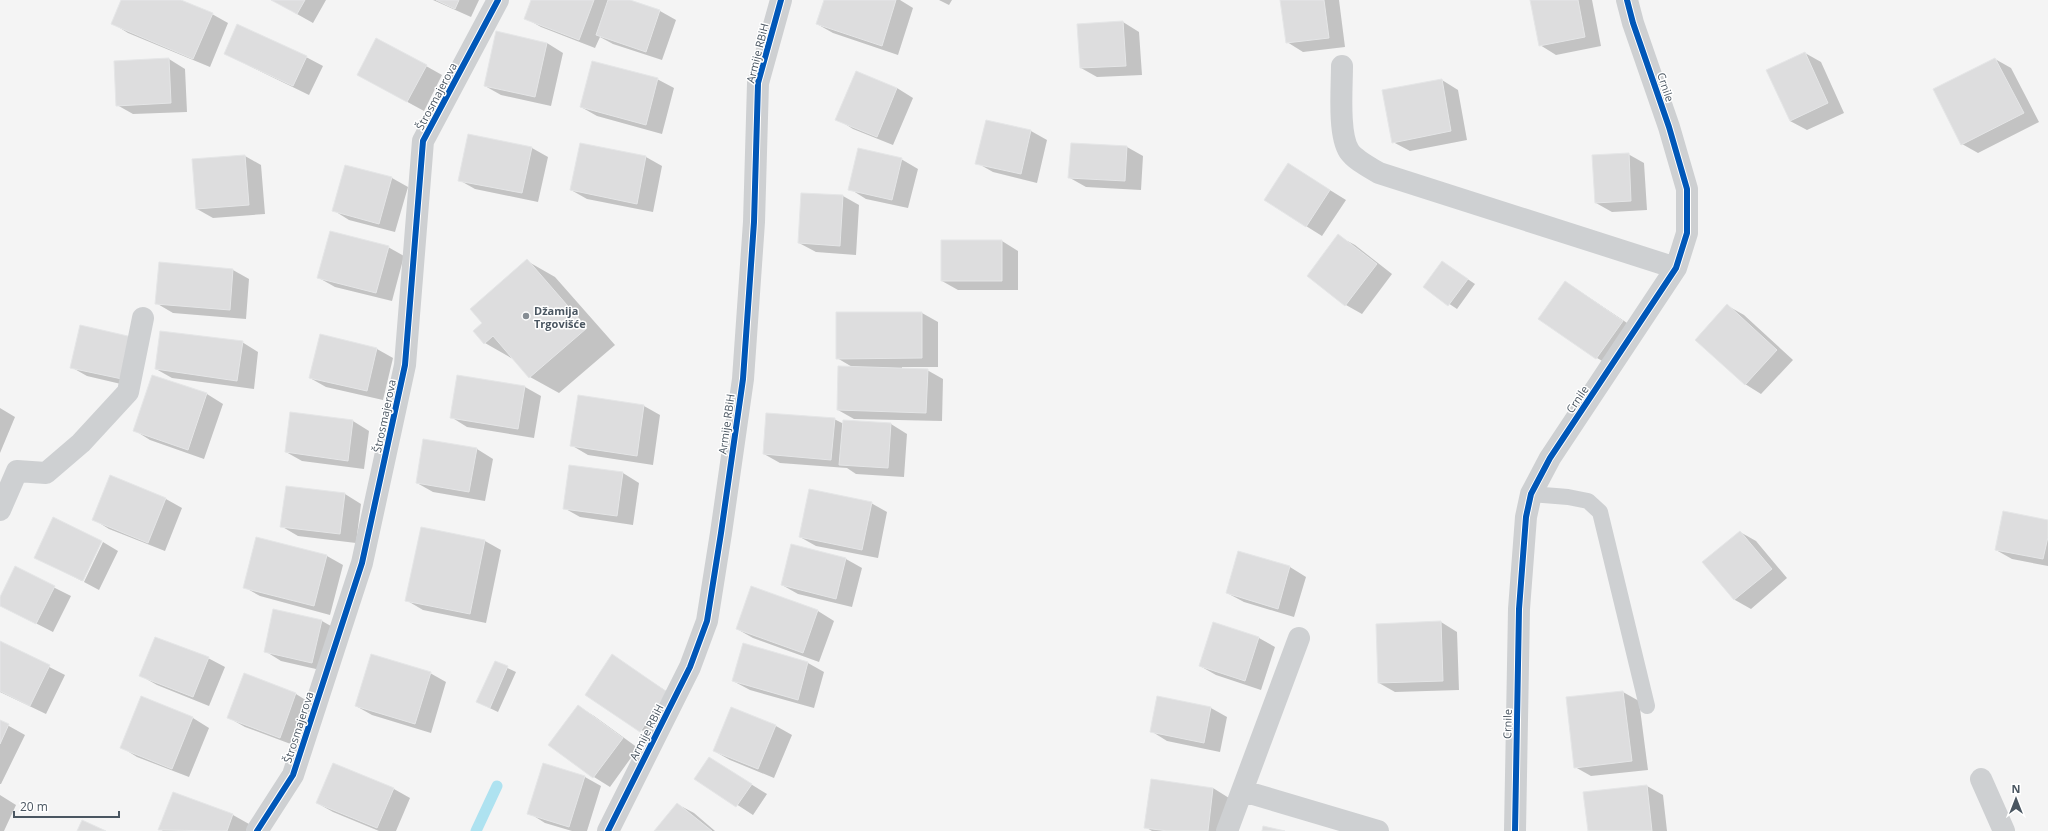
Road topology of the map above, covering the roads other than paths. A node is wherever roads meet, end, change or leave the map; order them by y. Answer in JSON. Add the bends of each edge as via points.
{"nodes":[{"id":1,"x":498,"y":0,"type":"edge"},
{"id":2,"x":781,"y":0,"type":"edge"},
{"id":3,"x":1627,"y":0,"type":"edge"},
{"id":4,"x":1342,"y":66,"type":"dead end"},
{"id":5,"x":1676,"y":268,"type":"junction"},
{"id":6,"x":143,"y":318,"type":"dead end"},
{"id":7,"x":1531,"y":494,"type":"junction"},
{"id":8,"x":0,"y":510,"type":"edge"},
{"id":9,"x":1300,"y":638,"type":"dead end"},
{"id":10,"x":1647,"y":706,"type":"dead end"},
{"id":11,"x":1981,"y":779,"type":"dead end"},
{"id":12,"x":1243,"y":791,"type":"junction"},
{"id":13,"x":257,"y":831,"type":"edge"},
{"id":14,"x":608,"y":831,"type":"edge"},
{"id":15,"x":1227,"y":831,"type":"edge"},
{"id":16,"x":1378,"y":831,"type":"edge"},
{"id":17,"x":1515,"y":831,"type":"edge"},
{"id":18,"x":2004,"y":831,"type":"edge"}],
"edges":[{"from":1,"to":13,"type":"street","name":"Štrosmajerova","via":[[424,141],[405,365],[362,563],[293,775]]},
{"from":2,"to":14,"type":"street","name":"Armije RBiH","via":[[758,83],[754,222],[743,379],[707,621],[690,667]]},
{"from":3,"to":5,"type":"street","name":"Crnile","via":[[1687,189],[1687,233]]},
{"from":4,"to":5,"type":"street","via":[[1344,139],[1349,152],[1379,173]]},
{"from":5,"to":7,"type":"street","name":"Crnile","via":[[1550,458]]},
{"from":6,"to":8,"type":"street","via":[[128,392],[81,442],[46,473],[17,471]]},
{"from":7,"to":10,"type":"lane","via":[[1588,501],[1600,512]]},
{"from":7,"to":17,"type":"street","name":"Crnile","via":[[1526,517],[1519,609]]},
{"from":9,"to":12,"type":"street"},
{"from":11,"to":18,"type":"street"},
{"from":12,"to":15,"type":"street"},
{"from":12,"to":16,"type":"street"}]}
